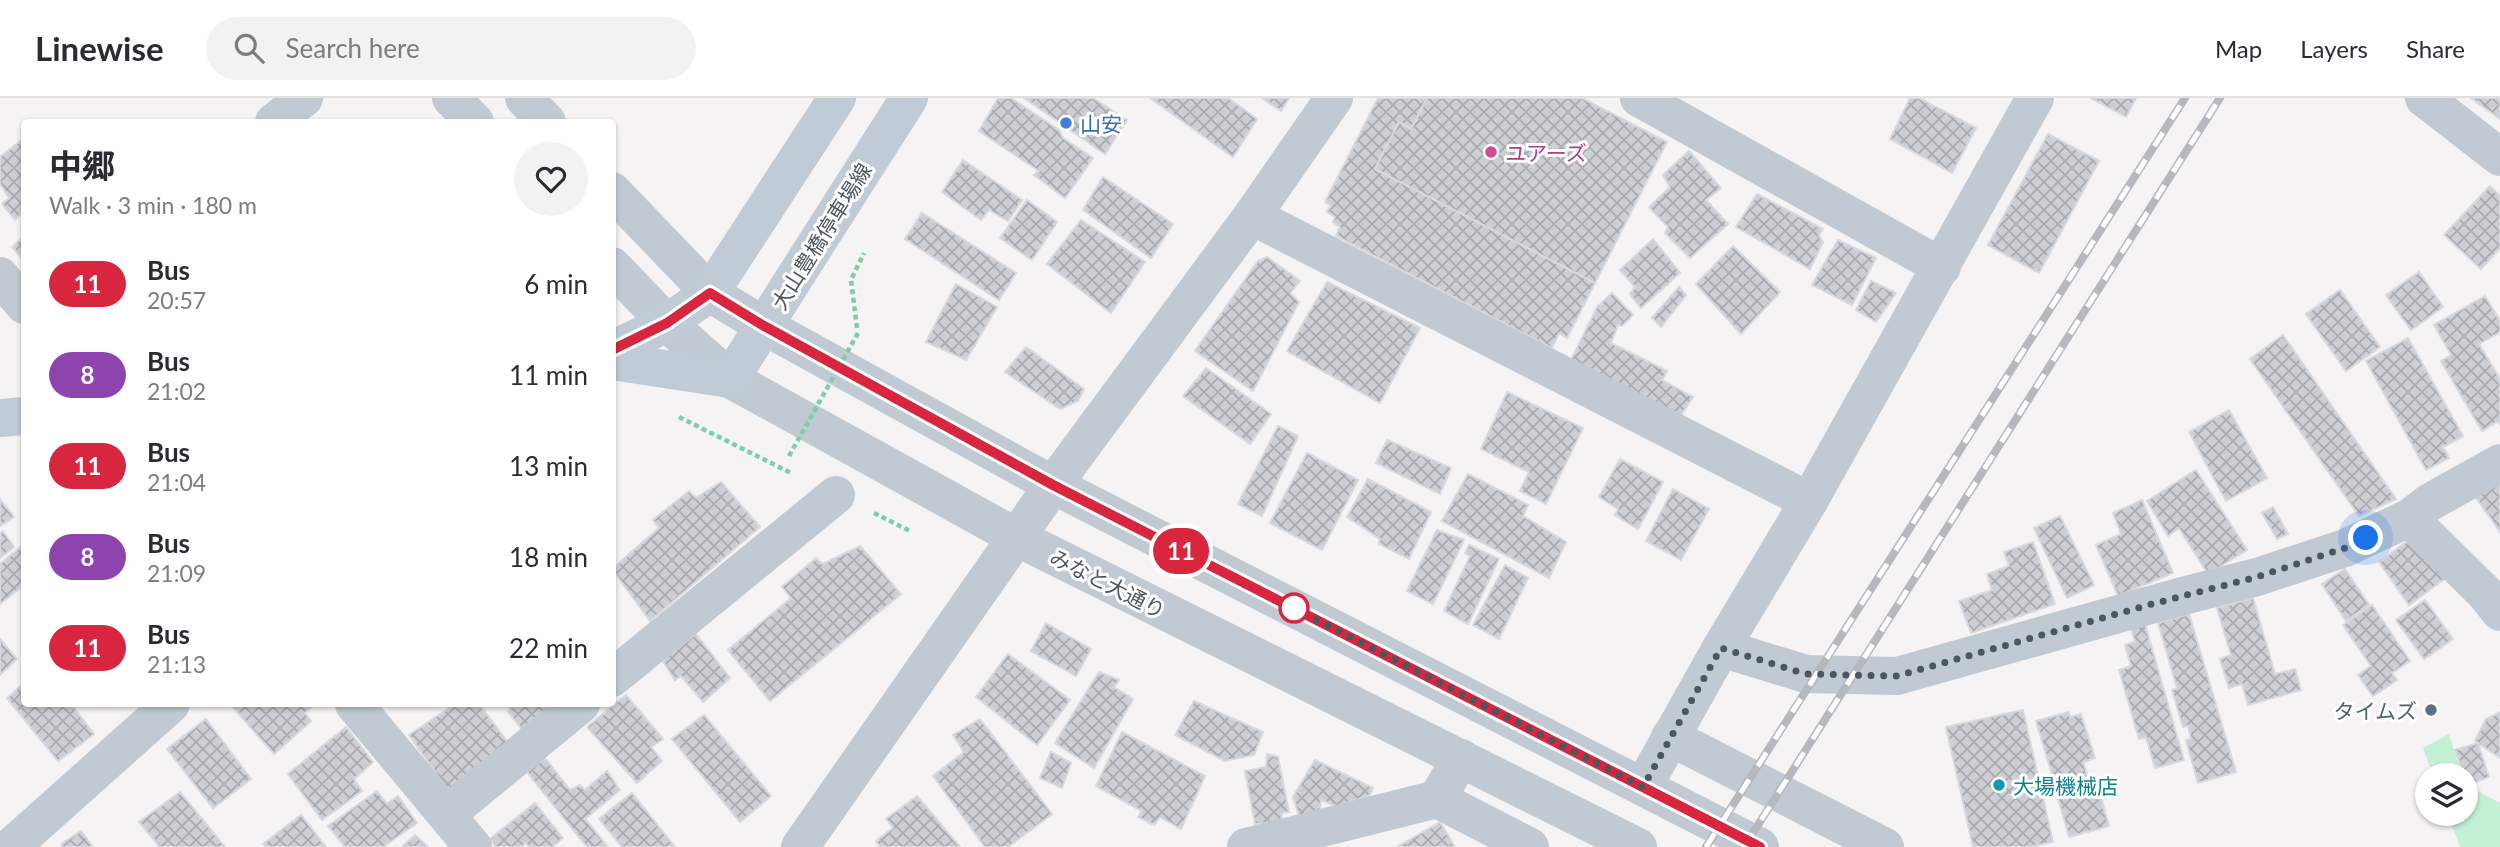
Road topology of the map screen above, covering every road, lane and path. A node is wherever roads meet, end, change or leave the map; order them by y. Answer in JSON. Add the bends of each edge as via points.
{"nodes":[{"id":1,"x":304,"y":98,"type":"edge"},
{"id":2,"x":451,"y":98,"type":"edge"},
{"id":3,"x":524,"y":98,"type":"edge"},
{"id":4,"x":837,"y":98,"type":"edge"},
{"id":5,"x":909,"y":98,"type":"edge"},
{"id":6,"x":1334,"y":98,"type":"edge"},
{"id":7,"x":1639,"y":98,"type":"edge"},
{"id":8,"x":2035,"y":98,"type":"edge"},
{"id":9,"x":2424,"y":98,"type":"edge"},
{"id":10,"x":278,"y":119,"type":"edge"},
{"id":11,"x":472,"y":119,"type":"edge"},
{"id":12,"x":544,"y":119,"type":"edge"},
{"id":13,"x":2500,"y":157,"type":"edge"},
{"id":14,"x":616,"y":195,"type":"edge"},
{"id":15,"x":1252,"y":216,"type":"junction"},
{"id":16,"x":867,"y":248,"type":"dead end"},
{"id":17,"x":1942,"y":267,"type":"junction"},
{"id":18,"x":616,"y":270,"type":"edge"},
{"id":19,"x":0,"y":276,"type":"edge"},
{"id":20,"x":710,"y":293,"type":"junction"},
{"id":21,"x":21,"y":301,"type":"edge"},
{"id":22,"x":667,"y":323,"type":"junction"},
{"id":23,"x":764,"y":326,"type":"junction"},
{"id":24,"x":616,"y":348,"type":"edge"},
{"id":25,"x":616,"y":362,"type":"edge"},
{"id":26,"x":730,"y":379,"type":"junction"},
{"id":27,"x":21,"y":416,"type":"edge"},
{"id":28,"x":677,"y":416,"type":"dead end"},
{"id":29,"x":0,"y":418,"type":"edge"},
{"id":30,"x":789,"y":456,"type":"dead end"},
{"id":31,"x":2500,"y":463,"type":"edge"},
{"id":32,"x":1053,"y":485,"type":"junction"},
{"id":33,"x":836,"y":495,"type":"junction"},
{"id":34,"x":1810,"y":501,"type":"junction"},
{"id":35,"x":2409,"y":518,"type":"junction"},
{"id":36,"x":922,"y":537,"type":"dead end"},
{"id":37,"x":1018,"y":538,"type":"junction"},
{"id":38,"x":2500,"y":612,"type":"edge"},
{"id":39,"x":1721,"y":648,"type":"junction"},
{"id":40,"x":616,"y":675,"type":"edge"},
{"id":41,"x":167,"y":707,"type":"edge"},
{"id":42,"x":357,"y":707,"type":"edge"},
{"id":43,"x":577,"y":707,"type":"edge"},
{"id":44,"x":1670,"y":737,"type":"junction"},
{"id":45,"x":1461,"y":758,"type":"junction"},
{"id":46,"x":1643,"y":787,"type":"junction"},
{"id":47,"x":1437,"y":799,"type":"junction"},
{"id":48,"x":447,"y":814,"type":"junction"},
{"id":49,"x":8,"y":840,"type":"edge"},
{"id":50,"x":473,"y":847,"type":"edge"},
{"id":51,"x":800,"y":847,"type":"edge"},
{"id":52,"x":1246,"y":847,"type":"edge"},
{"id":53,"x":1530,"y":847,"type":"edge"},
{"id":54,"x":1638,"y":847,"type":"edge"},
{"id":55,"x":1760,"y":847,"type":"edge"},
{"id":56,"x":1885,"y":847,"type":"edge"}],
"edges":[{"from":1,"to":10,"type":"street"},
{"from":2,"to":11,"type":"street"},
{"from":3,"to":12,"type":"street"},
{"from":4,"to":20,"type":"main road"},
{"from":5,"to":23,"type":"main road","name":"大山豊橋停車場線"},
{"from":6,"to":15,"type":"street"},
{"from":7,"to":17,"type":"street"},
{"from":8,"to":17,"type":"street"},
{"from":9,"to":13,"type":"street"},
{"from":14,"to":20,"type":"street"},
{"from":15,"to":32,"type":"street"},
{"from":15,"to":34,"type":"street"},
{"from":16,"to":30,"type":"path","bridge":true,"via":[[851,280],[858,333]]},
{"from":17,"to":34,"type":"street"},
{"from":18,"to":22,"type":"street","name":"みなと大通り"},
{"from":19,"to":21,"type":"street"},
{"from":20,"to":22,"type":"main road"},
{"from":20,"to":23,"type":"street"},
{"from":22,"to":24,"type":"main road"},
{"from":22,"to":26,"type":"street","name":"みなと大通り"},
{"from":23,"to":26,"type":"main road","name":"大山豊橋停車場線"},
{"from":23,"to":32,"type":"street"},
{"from":25,"to":26,"type":"main road"},
{"from":26,"to":37,"type":"street","name":"みなと大通り"},
{"from":27,"to":29,"type":"main road"},
{"from":28,"to":33,"type":"path"},
{"from":31,"to":35,"type":"street"},
{"from":32,"to":37,"type":"street"},
{"from":32,"to":46,"type":"street"},
{"from":33,"to":36,"type":"path"},
{"from":33,"to":40,"type":"street"},
{"from":34,"to":39,"type":"street"},
{"from":35,"to":38,"type":"street"},
{"from":35,"to":39,"type":"street","via":[[2345,548],[2257,577],[1897,676],[1806,674]]},
{"from":37,"to":45,"type":"street","name":"みなと大通り"},
{"from":37,"to":51,"type":"street"},
{"from":39,"to":44,"type":"street"},
{"from":41,"to":49,"type":"street"},
{"from":42,"to":48,"type":"street"},
{"from":43,"to":48,"type":"street"},
{"from":44,"to":46,"type":"street"},
{"from":44,"to":56,"type":"street"},
{"from":45,"to":47,"type":"street"},
{"from":45,"to":54,"type":"street","name":"みなと大通り"},
{"from":46,"to":55,"type":"street"},
{"from":47,"to":52,"type":"street"},
{"from":47,"to":53,"type":"street"},
{"from":48,"to":50,"type":"street"}]}
